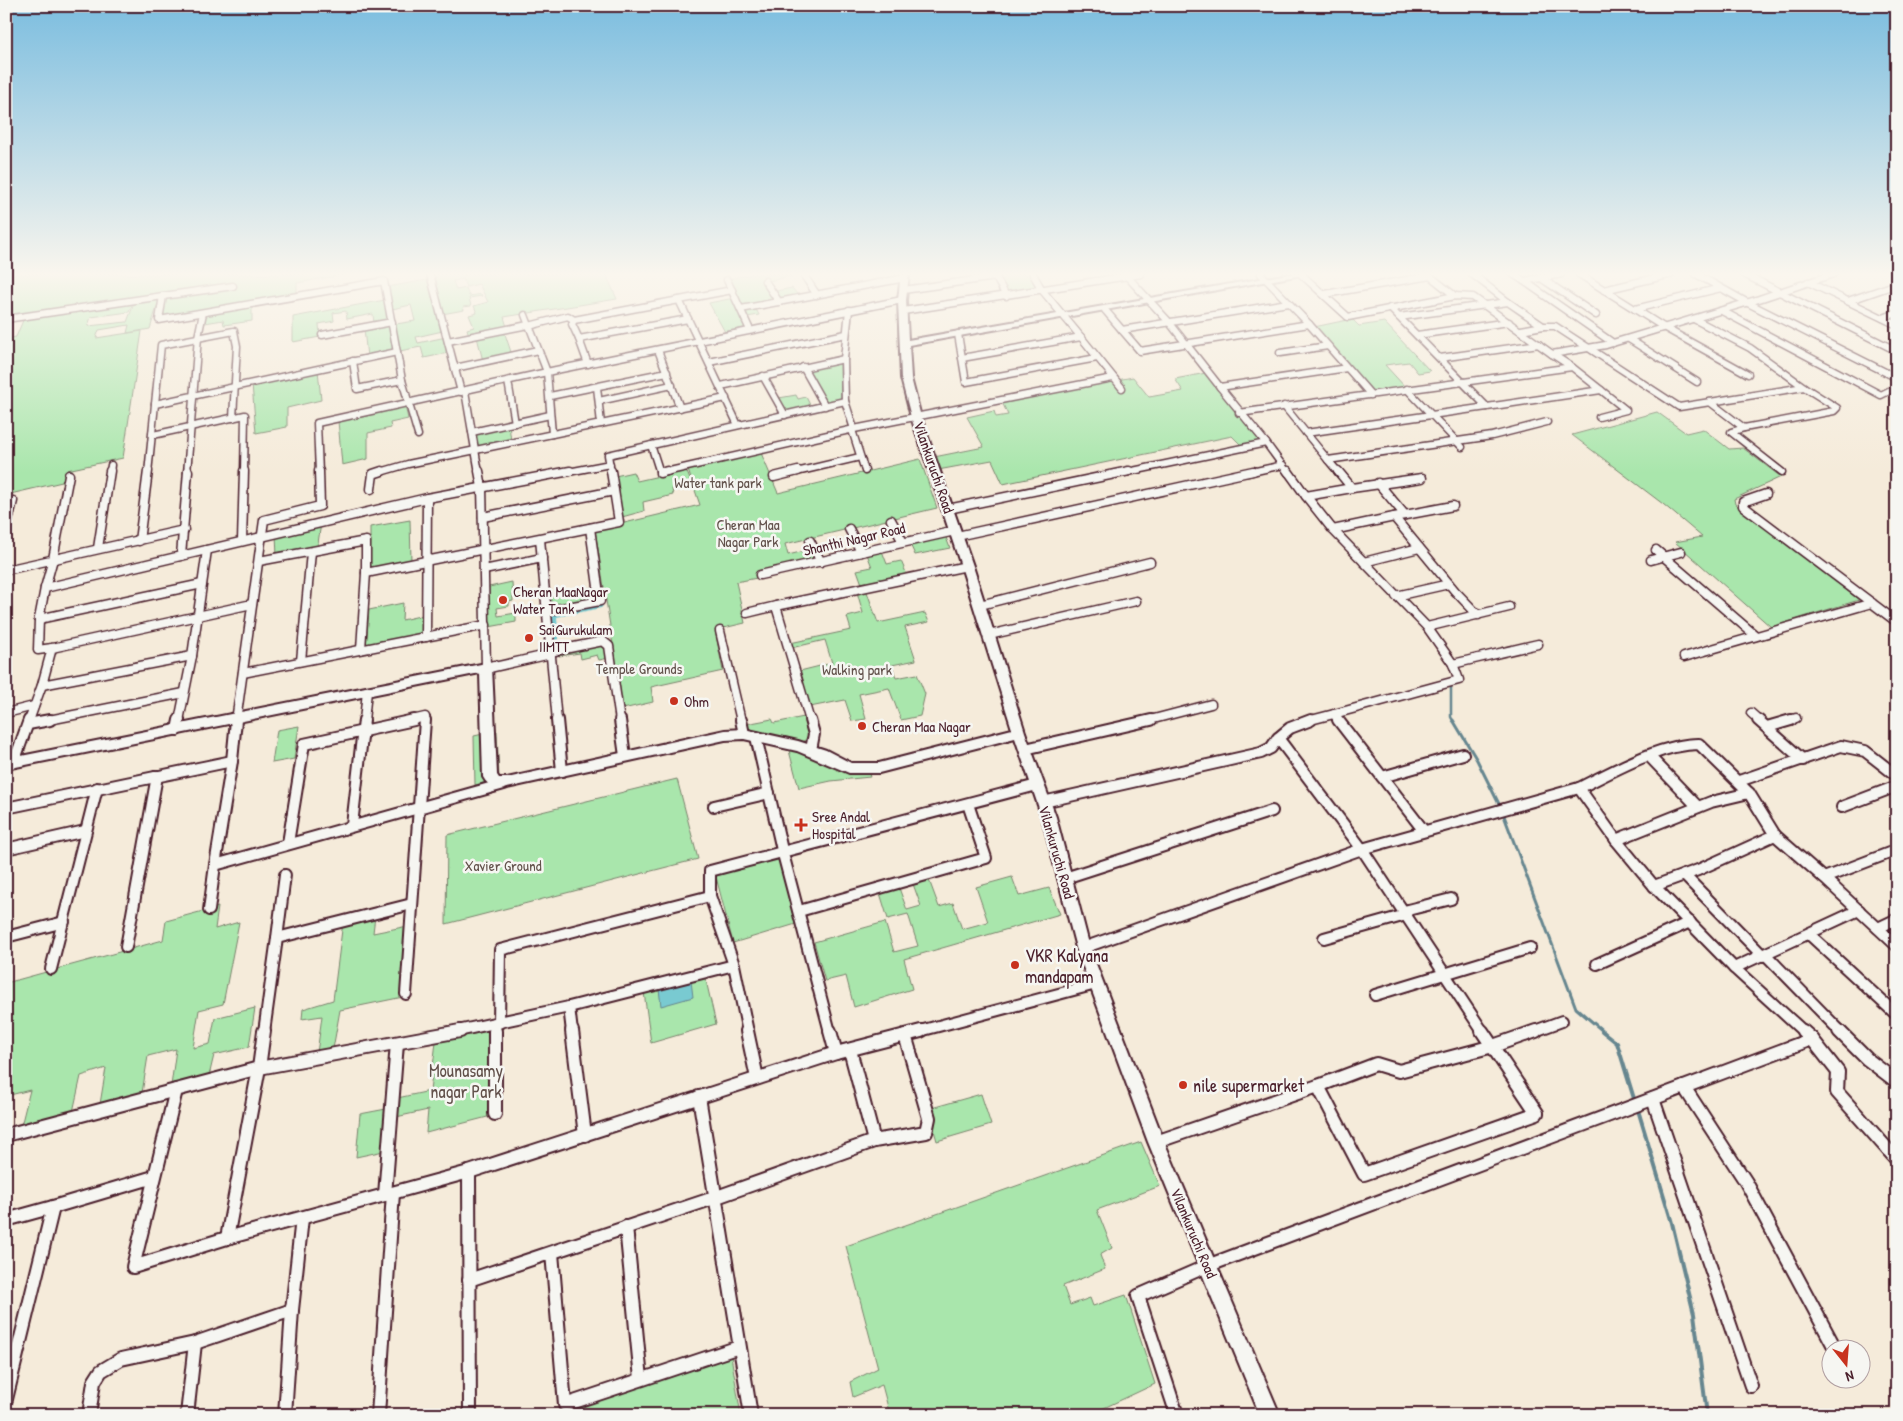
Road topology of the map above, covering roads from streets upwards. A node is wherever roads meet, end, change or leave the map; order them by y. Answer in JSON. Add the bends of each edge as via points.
{"nodes":[{"id":1,"x":182,"y":340,"type":"edge"},
{"id":2,"x":198,"y":340,"type":"edge"},
{"id":3,"x":236,"y":340,"type":"edge"},
{"id":4,"x":395,"y":340,"type":"edge"},
{"id":5,"x":448,"y":340,"type":"edge"},
{"id":6,"x":535,"y":340,"type":"edge"},
{"id":7,"x":579,"y":340,"type":"edge"},
{"id":8,"x":698,"y":340,"type":"edge"},
{"id":9,"x":699,"y":340,"type":"edge"},
{"id":10,"x":815,"y":340,"type":"edge"},
{"id":11,"x":845,"y":340,"type":"edge"},
{"id":12,"x":904,"y":340,"type":"edge"},
{"id":13,"x":924,"y":340,"type":"edge"},
{"id":14,"x":959,"y":340,"type":"edge"},
{"id":15,"x":1062,"y":340,"type":"edge"},
{"id":16,"x":1084,"y":340,"type":"edge"},
{"id":17,"x":1131,"y":340,"type":"edge"},
{"id":18,"x":1183,"y":340,"type":"edge"},
{"id":19,"x":1209,"y":340,"type":"edge"},
{"id":20,"x":1323,"y":340,"type":"edge"},
{"id":21,"x":1422,"y":340,"type":"edge"},
{"id":22,"x":1534,"y":340,"type":"edge"},
{"id":23,"x":1576,"y":340,"type":"edge"},
{"id":24,"x":1609,"y":340,"type":"edge"},
{"id":25,"x":1622,"y":340,"type":"edge"},
{"id":26,"x":1633,"y":340,"type":"edge"},
{"id":27,"x":1687,"y":340,"type":"edge"},
{"id":28,"x":1735,"y":340,"type":"edge"},
{"id":29,"x":1779,"y":340,"type":"edge"},
{"id":30,"x":1823,"y":340,"type":"edge"},
{"id":31,"x":1875,"y":340,"type":"edge"},
{"id":32,"x":1613,"y":343,"type":"junction"},
{"id":33,"x":904,"y":344,"type":"junction"},
{"id":34,"x":1186,"y":344,"type":"junction"},
{"id":35,"x":1539,"y":344,"type":"junction"},
{"id":36,"x":1328,"y":346,"type":"junction"},
{"id":37,"x":1588,"y":348,"type":"junction"},
{"id":38,"x":538,"y":350,"type":"junction"},
{"id":39,"x":658,"y":350,"type":"junction"},
{"id":40,"x":1897,"y":351,"type":"edge"},
{"id":41,"x":397,"y":352,"type":"junction"},
{"id":42,"x":1280,"y":353,"type":"dead end"},
{"id":43,"x":1552,"y":354,"type":"junction"},
{"id":44,"x":962,"y":358,"type":"junction"},
{"id":45,"x":1097,"y":358,"type":"junction"},
{"id":46,"x":1440,"y":358,"type":"junction"},
{"id":47,"x":844,"y":359,"type":"junction"},
{"id":48,"x":352,"y":361,"type":"junction"},
{"id":49,"x":709,"y":362,"type":"junction"},
{"id":50,"x":588,"y":364,"type":"junction"},
{"id":51,"x":803,"y":367,"type":"junction"},
{"id":52,"x":1572,"y":367,"type":"junction"},
{"id":53,"x":455,"y":368,"type":"junction"},
{"id":54,"x":1347,"y":368,"type":"junction"},
{"id":55,"x":547,"y":372,"type":"junction"},
{"id":56,"x":667,"y":372,"type":"junction"},
{"id":57,"x":1748,"y":374,"type":"dead end"},
{"id":58,"x":763,"y":376,"type":"junction"},
{"id":59,"x":1113,"y":378,"type":"junction"},
{"id":60,"x":1897,"y":378,"type":"edge"},
{"id":61,"x":402,"y":380,"type":"junction"},
{"id":62,"x":508,"y":381,"type":"junction"},
{"id":63,"x":1464,"y":382,"type":"junction"},
{"id":64,"x":1697,"y":382,"type":"dead end"},
{"id":65,"x":672,"y":385,"type":"junction"},
{"id":66,"x":720,"y":386,"type":"junction"},
{"id":67,"x":234,"y":387,"type":"junction"},
{"id":68,"x":597,"y":387,"type":"junction"},
{"id":69,"x":1804,"y":387,"type":"junction"},
{"id":70,"x":1122,"y":388,"type":"dead end"},
{"id":71,"x":1220,"y":388,"type":"junction"},
{"id":72,"x":1896,"y":388,"type":"edge"},
{"id":73,"x":1407,"y":389,"type":"junction"},
{"id":74,"x":1601,"y":390,"type":"junction"},
{"id":75,"x":463,"y":392,"type":"junction"},
{"id":76,"x":1370,"y":394,"type":"junction"},
{"id":77,"x":194,"y":396,"type":"junction"},
{"id":78,"x":550,"y":396,"type":"junction"},
{"id":79,"x":726,"y":398,"type":"junction"},
{"id":80,"x":599,"y":401,"type":"junction"},
{"id":81,"x":845,"y":401,"type":"junction"},
{"id":82,"x":1710,"y":402,"type":"junction"},
{"id":83,"x":155,"y":404,"type":"junction"},
{"id":84,"x":408,"y":404,"type":"junction"},
{"id":85,"x":825,"y":406,"type":"junction"},
{"id":86,"x":1284,"y":406,"type":"junction"},
{"id":87,"x":1487,"y":407,"type":"junction"},
{"id":88,"x":680,"y":408,"type":"junction"},
{"id":89,"x":1239,"y":413,"type":"junction"},
{"id":90,"x":550,"y":415,"type":"junction"},
{"id":91,"x":785,"y":415,"type":"junction"},
{"id":92,"x":1432,"y":416,"type":"junction"},
{"id":93,"x":916,"y":417,"type":"junction"},
{"id":94,"x":1599,"y":417,"type":"dead end"},
{"id":95,"x":233,"y":418,"type":"junction"},
{"id":96,"x":1547,"y":422,"type":"dead end"},
{"id":97,"x":515,"y":423,"type":"junction"},
{"id":98,"x":601,"y":424,"type":"junction"},
{"id":99,"x":738,"y":425,"type":"junction"},
{"id":100,"x":192,"y":427,"type":"junction"},
{"id":101,"x":1744,"y":428,"type":"junction"},
{"id":102,"x":853,"y":429,"type":"junction"},
{"id":103,"x":472,"y":432,"type":"junction"},
{"id":104,"x":552,"y":434,"type":"junction"},
{"id":105,"x":1306,"y":434,"type":"junction"},
{"id":106,"x":153,"y":435,"type":"junction"},
{"id":107,"x":418,"y":435,"type":"dead end"},
{"id":108,"x":1455,"y":441,"type":"junction"},
{"id":109,"x":1266,"y":443,"type":"junction"},
{"id":110,"x":651,"y":445,"type":"junction"},
{"id":111,"x":1462,"y":447,"type":"dead end"},
{"id":112,"x":476,"y":452,"type":"junction"},
{"id":113,"x":860,"y":457,"type":"junction"},
{"id":114,"x":1328,"y":460,"type":"junction"},
{"id":115,"x":610,"y":464,"type":"junction"},
{"id":116,"x":111,"y":465,"type":"dead end"},
{"id":117,"x":1283,"y":465,"type":"junction"},
{"id":118,"x":865,"y":471,"type":"dead end"},
{"id":119,"x":1782,"y":472,"type":"dead end"},
{"id":120,"x":69,"y":475,"type":"dead end"},
{"id":121,"x":774,"y":477,"type":"dead end"},
{"id":122,"x":1422,"y":478,"type":"dead end"},
{"id":123,"x":1378,"y":483,"type":"junction"},
{"id":124,"x":482,"y":487,"type":"junction"},
{"id":125,"x":1352,"y":488,"type":"junction"},
{"id":126,"x":371,"y":489,"type":"dead end"},
{"id":127,"x":614,"y":491,"type":"junction"},
{"id":128,"x":1766,"y":494,"type":"dead end"},
{"id":129,"x":1306,"y":496,"type":"junction"},
{"id":130,"x":427,"y":498,"type":"junction"},
{"id":131,"x":13,"y":501,"type":"dead end"},
{"id":132,"x":1453,"y":506,"type":"dead end"},
{"id":133,"x":948,"y":509,"type":"junction"},
{"id":134,"x":1405,"y":515,"type":"junction"},
{"id":135,"x":483,"y":517,"type":"junction"},
{"id":136,"x":1394,"y":517,"type":"junction"},
{"id":137,"x":891,"y":520,"type":"dead end"},
{"id":138,"x":589,"y":528,"type":"junction"},
{"id":139,"x":6,"y":529,"type":"edge"},
{"id":140,"x":849,"y":529,"type":"dead end"},
{"id":141,"x":184,"y":530,"type":"junction"},
{"id":142,"x":1333,"y":530,"type":"junction"},
{"id":143,"x":956,"y":533,"type":"junction"},
{"id":144,"x":262,"y":536,"type":"junction"},
{"id":145,"x":540,"y":539,"type":"junction"},
{"id":146,"x":810,"y":540,"type":"dead end"},
{"id":147,"x":139,"y":541,"type":"junction"},
{"id":148,"x":242,"y":541,"type":"junction"},
{"id":149,"x":903,"y":542,"type":"junction"},
{"id":150,"x":98,"y":548,"type":"junction"},
{"id":151,"x":1420,"y":548,"type":"junction"},
{"id":152,"x":207,"y":550,"type":"junction"},
{"id":153,"x":484,"y":550,"type":"junction"},
{"id":154,"x":1656,"y":550,"type":"dead end"},
{"id":155,"x":311,"y":552,"type":"junction"},
{"id":156,"x":861,"y":552,"type":"junction"},
{"id":157,"x":1682,"y":552,"type":"dead end"},
{"id":158,"x":181,"y":556,"type":"junction"},
{"id":159,"x":1664,"y":557,"type":"junction"},
{"id":160,"x":542,"y":558,"type":"junction"},
{"id":161,"x":53,"y":559,"type":"junction"},
{"id":162,"x":1651,"y":560,"type":"dead end"},
{"id":163,"x":428,"y":561,"type":"junction"},
{"id":164,"x":260,"y":562,"type":"junction"},
{"id":165,"x":821,"y":562,"type":"junction"},
{"id":166,"x":1150,"y":562,"type":"dead end"},
{"id":167,"x":1364,"y":562,"type":"junction"},
{"id":168,"x":968,"y":566,"type":"junction"},
{"id":169,"x":6,"y":570,"type":"edge"},
{"id":170,"x":484,"y":570,"type":"junction"},
{"id":171,"x":366,"y":573,"type":"junction"},
{"id":172,"x":760,"y":575,"type":"dead end"},
{"id":173,"x":202,"y":584,"type":"junction"},
{"id":174,"x":1449,"y":584,"type":"junction"},
{"id":175,"x":45,"y":588,"type":"junction"},
{"id":176,"x":1396,"y":596,"type":"junction"},
{"id":177,"x":1136,"y":601,"type":"dead end"},
{"id":178,"x":1872,"y":603,"type":"junction"},
{"id":179,"x":252,"y":604,"type":"junction"},
{"id":180,"x":980,"y":605,"type":"junction"},
{"id":181,"x":776,"y":606,"type":"junction"},
{"id":182,"x":1509,"y":607,"type":"dead end"},
{"id":183,"x":548,"y":612,"type":"junction"},
{"id":184,"x":747,"y":613,"type":"dead end"},
{"id":185,"x":1478,"y":615,"type":"junction"},
{"id":186,"x":198,"y":616,"type":"junction"},
{"id":187,"x":39,"y":620,"type":"junction"},
{"id":188,"x":1897,"y":622,"type":"edge"},
{"id":189,"x":486,"y":625,"type":"junction"},
{"id":190,"x":1427,"y":627,"type":"junction"},
{"id":191,"x":720,"y":632,"type":"dead end"},
{"id":192,"x":989,"y":635,"type":"junction"},
{"id":193,"x":426,"y":636,"type":"junction"},
{"id":194,"x":1756,"y":636,"type":"junction"},
{"id":195,"x":1538,"y":644,"type":"dead end"},
{"id":196,"x":52,"y":648,"type":"junction"},
{"id":197,"x":361,"y":649,"type":"junction"},
{"id":198,"x":551,"y":653,"type":"junction"},
{"id":199,"x":192,"y":656,"type":"junction"},
{"id":200,"x":1684,"y":657,"type":"dead end"},
{"id":201,"x":301,"y":661,"type":"junction"},
{"id":202,"x":1453,"y":664,"type":"junction"},
{"id":203,"x":486,"y":668,"type":"junction"},
{"id":204,"x":243,"y":673,"type":"junction"},
{"id":205,"x":42,"y":685,"type":"junction"},
{"id":206,"x":367,"y":692,"type":"junction"},
{"id":207,"x":184,"y":694,"type":"junction"},
{"id":208,"x":1211,"y":704,"type":"dead end"},
{"id":209,"x":34,"y":706,"type":"junction"},
{"id":210,"x":6,"y":713,"type":"edge"},
{"id":211,"x":1751,"y":713,"type":"dead end"},
{"id":212,"x":1334,"y":714,"type":"junction"},
{"id":213,"x":236,"y":718,"type":"junction"},
{"id":214,"x":1796,"y":718,"type":"dead end"},
{"id":215,"x":28,"y":724,"type":"junction"},
{"id":216,"x":1767,"y":727,"type":"junction"},
{"id":217,"x":177,"y":730,"type":"junction"},
{"id":218,"x":363,"y":731,"type":"junction"},
{"id":219,"x":1019,"y":732,"type":"junction"},
{"id":220,"x":750,"y":735,"type":"junction"},
{"id":221,"x":1278,"y":738,"type":"junction"},
{"id":222,"x":1025,"y":749,"type":"junction"},
{"id":223,"x":811,"y":750,"type":"junction"},
{"id":224,"x":1463,"y":754,"type":"dead end"},
{"id":225,"x":625,"y":756,"type":"junction"},
{"id":226,"x":1650,"y":757,"type":"junction"},
{"id":227,"x":1803,"y":760,"type":"junction"},
{"id":228,"x":232,"y":761,"type":"junction"},
{"id":229,"x":9,"y":765,"type":"edge"},
{"id":230,"x":562,"y":771,"type":"junction"},
{"id":231,"x":156,"y":776,"type":"junction"},
{"id":232,"x":1897,"y":776,"type":"edge"},
{"id":233,"x":1382,"y":777,"type":"junction"},
{"id":234,"x":1739,"y":781,"type":"junction"},
{"id":235,"x":507,"y":783,"type":"junction"},
{"id":236,"x":1037,"y":785,"type":"junction"},
{"id":237,"x":1897,"y":786,"type":"edge"},
{"id":238,"x":97,"y":788,"type":"junction"},
{"id":239,"x":1579,"y":788,"type":"junction"},
{"id":240,"x":769,"y":793,"type":"junction"},
{"id":241,"x":1749,"y":793,"type":"junction"},
{"id":242,"x":1043,"y":802,"type":"junction"},
{"id":243,"x":968,"y":804,"type":"junction"},
{"id":244,"x":714,"y":806,"type":"dead end"},
{"id":245,"x":419,"y":807,"type":"junction"},
{"id":246,"x":1698,"y":807,"type":"junction"},
{"id":247,"x":6,"y":808,"type":"edge"},
{"id":248,"x":1842,"y":808,"type":"dead end"},
{"id":249,"x":1272,"y":811,"type":"dead end"},
{"id":250,"x":352,"y":825,"type":"junction"},
{"id":251,"x":85,"y":831,"type":"junction"},
{"id":252,"x":1424,"y":831,"type":"junction"},
{"id":253,"x":1775,"y":835,"type":"junction"},
{"id":254,"x":1616,"y":840,"type":"junction"},
{"id":255,"x":288,"y":843,"type":"junction"},
{"id":256,"x":6,"y":849,"type":"edge"},
{"id":257,"x":1362,"y":849,"type":"junction"},
{"id":258,"x":782,"y":850,"type":"junction"},
{"id":259,"x":1897,"y":850,"type":"edge"},
{"id":260,"x":216,"y":865,"type":"junction"},
{"id":261,"x":285,"y":874,"type":"dead end"},
{"id":262,"x":1684,"y":875,"type":"junction"},
{"id":263,"x":1065,"y":878,"type":"junction"},
{"id":264,"x":1824,"y":878,"type":"junction"},
{"id":265,"x":1654,"y":886,"type":"junction"},
{"id":266,"x":710,"y":896,"type":"junction"},
{"id":267,"x":1451,"y":899,"type":"dead end"},
{"id":268,"x":412,"y":904,"type":"junction"},
{"id":269,"x":209,"y":910,"type":"dead end"},
{"id":270,"x":1859,"y":910,"type":"junction"},
{"id":271,"x":799,"y":911,"type":"junction"},
{"id":272,"x":1405,"y":913,"type":"junction"},
{"id":273,"x":1897,"y":919,"type":"edge"},
{"id":274,"x":64,"y":922,"type":"junction"},
{"id":275,"x":1690,"y":922,"type":"junction"},
{"id":276,"x":1878,"y":928,"type":"junction"},
{"id":277,"x":1809,"y":934,"type":"junction"},
{"id":278,"x":6,"y":937,"type":"edge"},
{"id":279,"x":277,"y":938,"type":"junction"},
{"id":280,"x":1324,"y":938,"type":"dead end"},
{"id":281,"x":1897,"y":946,"type":"edge"},
{"id":282,"x":126,"y":947,"type":"dead end"},
{"id":283,"x":1084,"y":948,"type":"junction"},
{"id":284,"x":1530,"y":948,"type":"dead end"},
{"id":285,"x":1764,"y":956,"type":"junction"},
{"id":286,"x":1597,"y":964,"type":"dead end"},
{"id":287,"x":734,"y":966,"type":"junction"},
{"id":288,"x":1734,"y":968,"type":"junction"},
{"id":289,"x":51,"y":969,"type":"dead end"},
{"id":290,"x":1444,"y":973,"type":"junction"},
{"id":291,"x":1096,"y":984,"type":"junction"},
{"id":292,"x":406,"y":994,"type":"dead end"},
{"id":293,"x":1375,"y":995,"type":"dead end"},
{"id":294,"x":570,"y":1007,"type":"junction"},
{"id":295,"x":1897,"y":1015,"type":"edge"},
{"id":296,"x":1562,"y":1021,"type":"dead end"},
{"id":297,"x":497,"y":1023,"type":"junction"},
{"id":298,"x":906,"y":1035,"type":"junction"},
{"id":299,"x":1812,"y":1039,"type":"junction"},
{"id":300,"x":397,"y":1043,"type":"junction"},
{"id":301,"x":1493,"y":1046,"type":"junction"},
{"id":302,"x":850,"y":1050,"type":"junction"},
{"id":303,"x":836,"y":1053,"type":"junction"},
{"id":304,"x":259,"y":1068,"type":"junction"},
{"id":305,"x":757,"y":1078,"type":"junction"},
{"id":306,"x":1897,"y":1082,"type":"edge"},
{"id":307,"x":1318,"y":1086,"type":"junction"},
{"id":308,"x":1684,"y":1087,"type":"junction"},
{"id":309,"x":176,"y":1090,"type":"junction"},
{"id":310,"x":699,"y":1097,"type":"junction"},
{"id":311,"x":1642,"y":1103,"type":"junction"},
{"id":312,"x":495,"y":1114,"type":"dead end"},
{"id":313,"x":6,"y":1135,"type":"edge"},
{"id":314,"x":585,"y":1135,"type":"junction"},
{"id":315,"x":874,"y":1141,"type":"junction"},
{"id":316,"x":1156,"y":1142,"type":"junction"},
{"id":317,"x":1897,"y":1160,"type":"edge"},
{"id":318,"x":469,"y":1172,"type":"junction"},
{"id":319,"x":154,"y":1177,"type":"junction"},
{"id":320,"x":389,"y":1194,"type":"junction"},
{"id":321,"x":714,"y":1198,"type":"junction"},
{"id":322,"x":53,"y":1207,"type":"junction"},
{"id":323,"x":302,"y":1218,"type":"junction"},
{"id":324,"x":6,"y":1220,"type":"edge"},
{"id":325,"x":626,"y":1227,"type":"junction"},
{"id":326,"x":227,"y":1238,"type":"junction"},
{"id":327,"x":552,"y":1253,"type":"junction"},
{"id":328,"x":1208,"y":1266,"type":"junction"},
{"id":329,"x":469,"y":1280,"type":"junction"},
{"id":330,"x":292,"y":1310,"type":"junction"},
{"id":331,"x":1830,"y":1338,"type":"edge"},
{"id":332,"x":195,"y":1344,"type":"junction"},
{"id":333,"x":739,"y":1347,"type":"junction"},
{"id":334,"x":641,"y":1379,"type":"junction"},
{"id":335,"x":1751,"y":1386,"type":"dead end"},
{"id":336,"x":6,"y":1399,"type":"edge"},
{"id":337,"x":89,"y":1415,"type":"edge"},
{"id":338,"x":187,"y":1415,"type":"edge"},
{"id":339,"x":285,"y":1415,"type":"edge"},
{"id":340,"x":378,"y":1415,"type":"edge"},
{"id":341,"x":470,"y":1415,"type":"edge"},
{"id":342,"x":751,"y":1415,"type":"edge"},
{"id":343,"x":1177,"y":1415,"type":"edge"},
{"id":344,"x":1270,"y":1415,"type":"edge"}],
"edges":[{"from":1,"to":83,"type":"street","via":[[160,345]]},
{"from":2,"to":77,"type":"street"},
{"from":3,"to":67,"type":"street"},
{"from":4,"to":41,"type":"street"},
{"from":5,"to":53,"type":"street"},
{"from":6,"to":38,"type":"street"},
{"from":7,"to":50,"type":"street"},
{"from":8,"to":39,"type":"street"},
{"from":9,"to":49,"type":"street"},
{"from":10,"to":49,"type":"street"},
{"from":11,"to":47,"type":"street"},
{"from":12,"to":33,"type":"street","name":"Vilankuruchi Road"},
{"from":13,"to":33,"type":"street"},
{"from":14,"to":44,"type":"street"},
{"from":15,"to":44,"type":"street"},
{"from":16,"to":45,"type":"street"},
{"from":17,"to":34,"type":"street","via":[[1140,351]]},
{"from":18,"to":34,"type":"street"},
{"from":19,"to":34,"type":"street"},
{"from":20,"to":36,"type":"street"},
{"from":21,"to":46,"type":"street"},
{"from":22,"to":35,"type":"street"},
{"from":23,"to":37,"type":"street"},
{"from":24,"to":32,"type":"street"},
{"from":25,"to":32,"type":"street"},
{"from":26,"to":64,"type":"street"},
{"from":27,"to":57,"type":"street"},
{"from":28,"to":69,"type":"street"},
{"from":29,"to":72,"type":"street","via":[[1881,395]]},
{"from":30,"to":60,"type":"street"},
{"from":31,"to":40,"type":"street"},
{"from":32,"to":37,"type":"street"},
{"from":33,"to":93,"type":"street","name":"Vilankuruchi Road","via":[[906,378]]},
{"from":34,"to":71,"type":"street"},
{"from":35,"to":43,"type":"street"},
{"from":35,"to":46,"type":"street"},
{"from":36,"to":42,"type":"street"},
{"from":36,"to":54,"type":"street"},
{"from":37,"to":43,"type":"street"},
{"from":37,"to":82,"type":"street","via":[[1677,406]]},
{"from":38,"to":53,"type":"street"},
{"from":38,"to":55,"type":"street"},
{"from":39,"to":50,"type":"street"},
{"from":39,"to":56,"type":"street"},
{"from":41,"to":48,"type":"street"},
{"from":41,"to":61,"type":"street"},
{"from":43,"to":52,"type":"street"},
{"from":44,"to":45,"type":"street","via":[[966,382]]},
{"from":45,"to":59,"type":"street"},
{"from":46,"to":63,"type":"street"},
{"from":47,"to":51,"type":"street"},
{"from":47,"to":81,"type":"street"},
{"from":48,"to":61,"type":"street","via":[[357,389]]},
{"from":48,"to":67,"type":"street"},
{"from":49,"to":66,"type":"street"},
{"from":50,"to":55,"type":"street"},
{"from":51,"to":58,"type":"street"},
{"from":51,"to":85,"type":"street"},
{"from":52,"to":63,"type":"street"},
{"from":52,"to":74,"type":"street"},
{"from":53,"to":75,"type":"street"},
{"from":54,"to":71,"type":"street"},
{"from":54,"to":76,"type":"street"},
{"from":55,"to":62,"type":"street"},
{"from":55,"to":78,"type":"street"},
{"from":56,"to":65,"type":"street"},
{"from":56,"to":68,"type":"street"},
{"from":58,"to":66,"type":"street"},
{"from":58,"to":91,"type":"street"},
{"from":59,"to":70,"type":"street"},
{"from":59,"to":93,"type":"street"},
{"from":61,"to":84,"type":"street"},
{"from":62,"to":75,"type":"street"},
{"from":62,"to":97,"type":"street"},
{"from":63,"to":73,"type":"street"},
{"from":63,"to":87,"type":"street"},
{"from":65,"to":80,"type":"street"},
{"from":65,"to":88,"type":"street"},
{"from":66,"to":79,"type":"street"},
{"from":67,"to":77,"type":"street"},
{"from":67,"to":95,"type":"street"},
{"from":68,"to":78,"type":"street"},
{"from":68,"to":80,"type":"street"},
{"from":69,"to":82,"type":"street"},
{"from":69,"to":101,"type":"street","via":[[1837,408]]},
{"from":71,"to":89,"type":"street"},
{"from":73,"to":76,"type":"street"},
{"from":73,"to":92,"type":"street"},
{"from":74,"to":87,"type":"street"},
{"from":74,"to":94,"type":"street","via":[[1626,410]]},
{"from":75,"to":84,"type":"street"},
{"from":75,"to":103,"type":"street"},
{"from":76,"to":86,"type":"street"},
{"from":77,"to":83,"type":"street"},
{"from":77,"to":100,"type":"street"},
{"from":78,"to":90,"type":"street"},
{"from":79,"to":88,"type":"street"},
{"from":79,"to":99,"type":"street"},
{"from":80,"to":98,"type":"street"},
{"from":81,"to":85,"type":"street"},
{"from":81,"to":102,"type":"street"},
{"from":82,"to":101,"type":"street"},
{"from":83,"to":106,"type":"street"},
{"from":84,"to":107,"type":"street"},
{"from":84,"to":144,"type":"street","via":[[317,423],[320,506],[264,520]]},
{"from":85,"to":91,"type":"street"},
{"from":86,"to":89,"type":"street"},
{"from":86,"to":105,"type":"street"},
{"from":87,"to":92,"type":"street"},
{"from":88,"to":98,"type":"street"},
{"from":89,"to":109,"type":"street"},
{"from":90,"to":97,"type":"street"},
{"from":90,"to":104,"type":"street"},
{"from":91,"to":99,"type":"street"},
{"from":92,"to":105,"type":"street"},
{"from":92,"to":108,"type":"street"},
{"from":93,"to":102,"type":"street"},
{"from":93,"to":133,"type":"street","name":"Vilankuruchi Road"},
{"from":95,"to":100,"type":"street"},
{"from":95,"to":148,"type":"street","via":[[245,415]]},
{"from":96,"to":108,"type":"street","via":[[1492,436]]},
{"from":97,"to":103,"type":"street"},
{"from":98,"to":104,"type":"street"},
{"from":99,"to":110,"type":"street"},
{"from":100,"to":106,"type":"street"},
{"from":100,"to":141,"type":"street"},
{"from":101,"to":119,"type":"street","via":[[1730,432]]},
{"from":102,"to":110,"type":"street","via":[[660,473]]},
{"from":102,"to":113,"type":"street"},
{"from":103,"to":112,"type":"street"},
{"from":104,"to":112,"type":"street"},
{"from":105,"to":114,"type":"street"},
{"from":106,"to":147,"type":"street"},
{"from":108,"to":111,"type":"street"},
{"from":108,"to":114,"type":"street"},
{"from":109,"to":117,"type":"street"},
{"from":109,"to":133,"type":"street"},
{"from":110,"to":115,"type":"street","via":[[608,455]]},
{"from":112,"to":124,"type":"street"},
{"from":112,"to":126,"type":"street","via":[[373,474]]},
{"from":113,"to":118,"type":"street"},
{"from":113,"to":121,"type":"street"},
{"from":114,"to":125,"type":"street"},
{"from":115,"to":124,"type":"street"},
{"from":115,"to":127,"type":"street"},
{"from":116,"to":150,"type":"street"},
{"from":117,"to":129,"type":"street"},
{"from":117,"to":143,"type":"street"},
{"from":120,"to":161,"type":"street"},
{"from":122,"to":123,"type":"street"},
{"from":123,"to":125,"type":"street"},
{"from":123,"to":134,"type":"street"},
{"from":124,"to":130,"type":"street"},
{"from":124,"to":135,"type":"street"},
{"from":125,"to":129,"type":"street"},
{"from":127,"to":135,"type":"street"},
{"from":127,"to":138,"type":"street","via":[[619,522]]},
{"from":128,"to":178,"type":"street","via":[[1743,502],[1743,506]]},
{"from":129,"to":142,"type":"street"},
{"from":130,"to":144,"type":"street"},
{"from":130,"to":163,"type":"street"},
{"from":131,"to":139,"type":"street"},
{"from":132,"to":134,"type":"street"},
{"from":133,"to":143,"type":"street","name":"Vilankuruchi Road"},
{"from":134,"to":136,"type":"street"},
{"from":135,"to":153,"type":"street"},
{"from":136,"to":142,"type":"street"},
{"from":136,"to":151,"type":"street"},
{"from":137,"to":149,"type":"street"},
{"from":138,"to":145,"type":"street"},
{"from":138,"to":183,"type":"street","via":[[600,601],[598,604]]},
{"from":140,"to":156,"type":"street"},
{"from":141,"to":147,"type":"street"},
{"from":141,"to":158,"type":"street"},
{"from":142,"to":167,"type":"street"},
{"from":143,"to":149,"type":"street","name":"Shanthi Nagar Road"},
{"from":143,"to":168,"type":"street","name":"Vilankuruchi Road"},
{"from":144,"to":148,"type":"street"},
{"from":144,"to":164,"type":"street"},
{"from":145,"to":153,"type":"street"},
{"from":145,"to":160,"type":"street"},
{"from":146,"to":165,"type":"street"},
{"from":147,"to":150,"type":"street"},
{"from":148,"to":152,"type":"street"},
{"from":149,"to":156,"type":"street","name":"Shanthi Nagar Road"},
{"from":150,"to":161,"type":"street"},
{"from":151,"to":167,"type":"street"},
{"from":151,"to":174,"type":"street"},
{"from":152,"to":158,"type":"street"},
{"from":152,"to":173,"type":"street"},
{"from":153,"to":163,"type":"street"},
{"from":153,"to":170,"type":"street"},
{"from":154,"to":159,"type":"street"},
{"from":155,"to":164,"type":"street"},
{"from":155,"to":171,"type":"street","via":[[366,541]]},
{"from":155,"to":201,"type":"street"},
{"from":156,"to":165,"type":"street","name":"Shanthi Nagar Road"},
{"from":157,"to":159,"type":"street"},
{"from":158,"to":175,"type":"street"},
{"from":159,"to":162,"type":"street"},
{"from":159,"to":194,"type":"street"},
{"from":160,"to":170,"type":"street"},
{"from":160,"to":183,"type":"street"},
{"from":161,"to":169,"type":"street"},
{"from":161,"to":175,"type":"street"},
{"from":163,"to":171,"type":"street"},
{"from":163,"to":193,"type":"street"},
{"from":164,"to":179,"type":"street"},
{"from":165,"to":172,"type":"street","name":"Shanthi Nagar Road"},
{"from":166,"to":180,"type":"street"},
{"from":167,"to":176,"type":"street"},
{"from":168,"to":180,"type":"street","name":"Vilankuruchi Road"},
{"from":168,"to":181,"type":"street"},
{"from":170,"to":189,"type":"street"},
{"from":171,"to":197,"type":"street"},
{"from":173,"to":186,"type":"street"},
{"from":173,"to":187,"type":"street"},
{"from":174,"to":176,"type":"street"},
{"from":174,"to":185,"type":"street"},
{"from":175,"to":187,"type":"street"},
{"from":176,"to":190,"type":"street"},
{"from":177,"to":192,"type":"street"},
{"from":178,"to":188,"type":"street"},
{"from":178,"to":194,"type":"street"},
{"from":179,"to":186,"type":"street"},
{"from":179,"to":204,"type":"street"},
{"from":180,"to":192,"type":"street","name":"Vilankuruchi Road"},
{"from":181,"to":184,"type":"street"},
{"from":181,"to":223,"type":"street","via":[[814,734]]},
{"from":182,"to":185,"type":"street"},
{"from":183,"to":198,"type":"street"},
{"from":185,"to":190,"type":"street"},
{"from":186,"to":196,"type":"street"},
{"from":186,"to":199,"type":"street"},
{"from":187,"to":196,"type":"street","via":[[38,650]]},
{"from":189,"to":193,"type":"street"},
{"from":189,"to":203,"type":"street"},
{"from":190,"to":202,"type":"street"},
{"from":191,"to":220,"type":"street"},
{"from":192,"to":219,"type":"street","name":"Vilankuruchi Road"},
{"from":193,"to":197,"type":"street"},
{"from":194,"to":200,"type":"street"},
{"from":195,"to":202,"type":"street"},
{"from":196,"to":205,"type":"street"},
{"from":197,"to":201,"type":"street"},
{"from":198,"to":203,"type":"street"},
{"from":198,"to":225,"type":"street","via":[[603,641],[609,646]]},
{"from":198,"to":230,"type":"street"},
{"from":199,"to":205,"type":"street"},
{"from":199,"to":207,"type":"street"},
{"from":201,"to":204,"type":"street"},
{"from":202,"to":212,"type":"street","via":[[1459,680]]},
{"from":203,"to":206,"type":"street"},
{"from":203,"to":235,"type":"street","via":[[490,777],[496,783]]},
{"from":204,"to":213,"type":"street"},
{"from":205,"to":209,"type":"street"},
{"from":206,"to":213,"type":"street"},
{"from":206,"to":218,"type":"street"},
{"from":207,"to":215,"type":"street"},
{"from":207,"to":217,"type":"street"},
{"from":208,"to":222,"type":"street"},
{"from":209,"to":210,"type":"street"},
{"from":209,"to":215,"type":"street"},
{"from":211,"to":216,"type":"street"},
{"from":212,"to":221,"type":"street","via":[[1292,726]]},
{"from":212,"to":233,"type":"street"},
{"from":213,"to":217,"type":"street"},
{"from":213,"to":228,"type":"street"},
{"from":213,"to":229,"type":"street"},
{"from":214,"to":216,"type":"street"},
{"from":215,"to":229,"type":"street"},
{"from":216,"to":227,"type":"street"},
{"from":217,"to":229,"type":"street"},
{"from":218,"to":245,"type":"street","via":[[425,717]]},
{"from":218,"to":250,"type":"street"},
{"from":218,"to":255,"type":"street","via":[[304,744]]},
{"from":219,"to":222,"type":"street","name":"Vilankuruchi Road"},
{"from":219,"to":223,"type":"street","via":[[879,768],[849,768]]},
{"from":220,"to":223,"type":"street"},
{"from":220,"to":225,"type":"street","via":[[725,735]]},
{"from":220,"to":240,"type":"street"},
{"from":221,"to":242,"type":"street","via":[[1271,748],[1261,753]]},
{"from":221,"to":257,"type":"street"},
{"from":222,"to":236,"type":"street","name":"Vilankuruchi Road"},
{"from":224,"to":233,"type":"street"},
{"from":225,"to":230,"type":"street"},
{"from":226,"to":234,"type":"street","via":[[1691,742],[1699,744]]},
{"from":226,"to":239,"type":"street"},
{"from":226,"to":246,"type":"street"},
{"from":227,"to":232,"type":"street","via":[[1841,746],[1859,747]]},
{"from":227,"to":234,"type":"street"},
{"from":228,"to":231,"type":"street"},
{"from":228,"to":260,"type":"street"},
{"from":230,"to":235,"type":"street"},
{"from":231,"to":238,"type":"street"},
{"from":231,"to":282,"type":"street"},
{"from":233,"to":252,"type":"street"},
{"from":234,"to":241,"type":"street"},
{"from":235,"to":245,"type":"street"},
{"from":236,"to":242,"type":"street","name":"Vilankuruchi Road"},
{"from":236,"to":243,"type":"street"},
{"from":237,"to":248,"type":"street"},
{"from":238,"to":247,"type":"street"},
{"from":238,"to":251,"type":"street"},
{"from":239,"to":252,"type":"street"},
{"from":239,"to":254,"type":"street"},
{"from":240,"to":244,"type":"street"},
{"from":240,"to":258,"type":"street"},
{"from":241,"to":246,"type":"street"},
{"from":241,"to":253,"type":"street"},
{"from":242,"to":263,"type":"street","name":"Vilankuruchi Road"},
{"from":243,"to":258,"type":"street"},
{"from":243,"to":271,"type":"street","via":[[986,858]]},
{"from":245,"to":250,"type":"street"},
{"from":245,"to":268,"type":"street"},
{"from":246,"to":254,"type":"street"},
{"from":249,"to":263,"type":"street"},
{"from":250,"to":255,"type":"street"},
{"from":251,"to":256,"type":"street"},
{"from":251,"to":274,"type":"street"},
{"from":252,"to":257,"type":"street"},
{"from":253,"to":262,"type":"street"},
{"from":253,"to":264,"type":"street"},
{"from":254,"to":265,"type":"street"},
{"from":255,"to":260,"type":"street"},
{"from":257,"to":272,"type":"street"},
{"from":257,"to":283,"type":"street"},
{"from":258,"to":266,"type":"street","via":[[710,871]]},
{"from":258,"to":271,"type":"street"},
{"from":259,"to":264,"type":"street"},
{"from":260,"to":269,"type":"street"},
{"from":261,"to":279,"type":"street"},
{"from":262,"to":265,"type":"street"},
{"from":262,"to":285,"type":"street"},
{"from":263,"to":283,"type":"street","name":"Vilankuruchi Road"},
{"from":264,"to":270,"type":"street"},
{"from":265,"to":275,"type":"street"},
{"from":266,"to":287,"type":"street"},
{"from":266,"to":297,"type":"street","via":[[500,950]]},
{"from":267,"to":272,"type":"street"},
{"from":268,"to":279,"type":"street"},
{"from":268,"to":292,"type":"street"},
{"from":270,"to":276,"type":"street"},
{"from":270,"to":277,"type":"street"},
{"from":271,"to":303,"type":"street"},
{"from":272,"to":280,"type":"street"},
{"from":272,"to":290,"type":"street"},
{"from":273,"to":276,"type":"street"},
{"from":274,"to":278,"type":"street"},
{"from":274,"to":289,"type":"street"},
{"from":275,"to":286,"type":"street"},
{"from":275,"to":288,"type":"street"},
{"from":276,"to":281,"type":"street"},
{"from":277,"to":285,"type":"street"},
{"from":277,"to":295,"type":"street"},
{"from":279,"to":304,"type":"street"},
{"from":283,"to":291,"type":"street","name":"Vilankuruchi Road"},
{"from":284,"to":290,"type":"street"},
{"from":285,"to":288,"type":"street"},
{"from":285,"to":306,"type":"street","via":[[1867,1059]]},
{"from":287,"to":294,"type":"street"},
{"from":287,"to":305,"type":"street"},
{"from":288,"to":299,"type":"street"},
{"from":290,"to":293,"type":"street"},
{"from":290,"to":301,"type":"street"},
{"from":291,"to":298,"type":"street"},
{"from":291,"to":316,"type":"street","name":"Vilankuruchi Road"},
{"from":294,"to":297,"type":"street"},
{"from":294,"to":314,"type":"street"},
{"from":296,"to":301,"type":"street"},
{"from":297,"to":300,"type":"street"},
{"from":297,"to":312,"type":"street"},
{"from":298,"to":302,"type":"street"},
{"from":298,"to":315,"type":"street","via":[[929,1118],[926,1132]]},
{"from":299,"to":308,"type":"street"},
{"from":299,"to":317,"type":"street","via":[[1838,1072],[1837,1092]]},
{"from":300,"to":304,"type":"street"},
{"from":300,"to":320,"type":"street"},
{"from":301,"to":307,"type":"street","via":[[1399,1071],[1376,1064]]},
{"from":301,"to":307,"type":"street","via":[[1537,1113],[1364,1174]]},
{"from":302,"to":303,"type":"street"},
{"from":302,"to":315,"type":"street"},
{"from":303,"to":305,"type":"street"},
{"from":304,"to":309,"type":"street"},
{"from":304,"to":326,"type":"street"},
{"from":305,"to":310,"type":"street"},
{"from":307,"to":316,"type":"street"},
{"from":308,"to":311,"type":"street"},
{"from":308,"to":331,"type":"street","via":[[1733,1159]]},
{"from":309,"to":313,"type":"street"},
{"from":309,"to":319,"type":"street"},
{"from":310,"to":314,"type":"street"},
{"from":310,"to":321,"type":"street"},
{"from":311,"to":328,"type":"street"},
{"from":311,"to":335,"type":"street"},
{"from":314,"to":318,"type":"street"},
{"from":315,"to":321,"type":"street"},
{"from":316,"to":328,"type":"street","name":"Vilankuruchi Road"},
{"from":318,"to":320,"type":"street"},
{"from":318,"to":329,"type":"street"},
{"from":319,"to":322,"type":"street"},
{"from":319,"to":326,"type":"street","via":[[133,1267]]},
{"from":320,"to":323,"type":"street"},
{"from":320,"to":340,"type":"street"},
{"from":321,"to":325,"type":"street"},
{"from":321,"to":333,"type":"street"},
{"from":322,"to":324,"type":"street"},
{"from":322,"to":336,"type":"street"},
{"from":323,"to":326,"type":"street"},
{"from":323,"to":330,"type":"street"},
{"from":325,"to":327,"type":"street"},
{"from":325,"to":334,"type":"street"},
{"from":327,"to":329,"type":"street"},
{"from":327,"to":334,"type":"street","via":[[565,1405]]},
{"from":328,"to":343,"type":"street","via":[[1138,1296]]},
{"from":328,"to":344,"type":"street","name":"Vilankuruchi Road"},
{"from":329,"to":341,"type":"street"},
{"from":330,"to":332,"type":"street"},
{"from":330,"to":339,"type":"street"},
{"from":332,"to":337,"type":"street","via":[[121,1359],[101,1371],[94,1382]]},
{"from":332,"to":338,"type":"street"},
{"from":333,"to":334,"type":"street"},
{"from":333,"to":342,"type":"street"}]}
